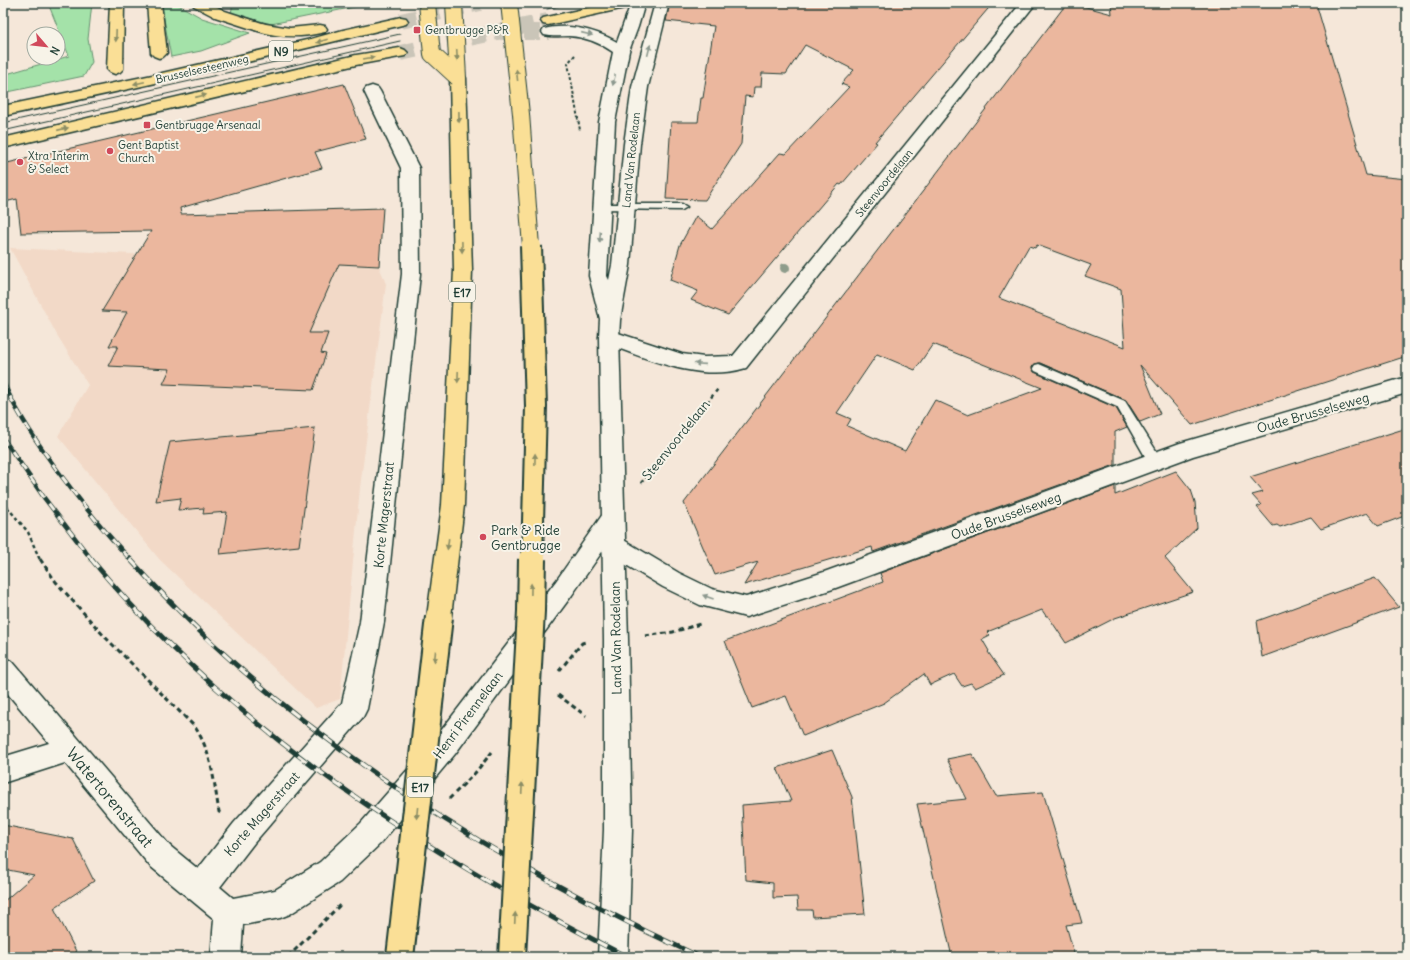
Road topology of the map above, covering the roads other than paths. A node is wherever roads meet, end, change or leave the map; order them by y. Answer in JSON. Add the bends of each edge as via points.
{"nodes":[{"id":1,"x":117,"y":3,"type":"edge"},
{"id":2,"x":154,"y":3,"type":"edge"},
{"id":3,"x":199,"y":3,"type":"edge"},
{"id":4,"x":427,"y":3,"type":"edge"},
{"id":5,"x":454,"y":3,"type":"edge"},
{"id":6,"x":509,"y":3,"type":"edge"},
{"id":7,"x":629,"y":3,"type":"edge"},
{"id":8,"x":638,"y":3,"type":"edge"},
{"id":9,"x":662,"y":3,"type":"edge"},
{"id":10,"x":1029,"y":3,"type":"edge"},
{"id":11,"x":549,"y":26,"type":"joint"},
{"id":12,"x":621,"y":51,"type":"junction"},
{"id":13,"x":400,"y":53,"type":"tunnel mouth"},
{"id":14,"x":162,"y":78,"type":"junction"},
{"id":15,"x":458,"y":78,"type":"junction"},
{"id":16,"x":117,"y":88,"type":"junction"},
{"id":17,"x":372,"y":91,"type":"dead end"},
{"id":18,"x":163,"y":105,"type":"junction"},
{"id":19,"x":3,"y":111,"type":"edge"},
{"id":20,"x":3,"y":143,"type":"edge"},
{"id":21,"x":602,"y":207,"type":"junction"},
{"id":22,"x":626,"y":207,"type":"junction"},
{"id":23,"x":682,"y":207,"type":"dead end"},
{"id":24,"x":610,"y":328,"type":"junction"},
{"id":25,"x":1039,"y":368,"type":"dead end"},
{"id":26,"x":1407,"y":385,"type":"edge"},
{"id":27,"x":1155,"y":461,"type":"junction"},
{"id":28,"x":613,"y":518,"type":"junction"},
{"id":29,"x":614,"y":546,"type":"junction"},
{"id":30,"x":3,"y":669,"type":"edge"},
{"id":31,"x":70,"y":749,"type":"junction"},
{"id":32,"x":3,"y":770,"type":"edge"},
{"id":33,"x":200,"y":889,"type":"junction"},
{"id":34,"x":229,"y":913,"type":"junction"},
{"id":35,"x":226,"y":957,"type":"edge"},
{"id":36,"x":400,"y":957,"type":"edge"},
{"id":37,"x":512,"y":957,"type":"edge"},
{"id":38,"x":613,"y":957,"type":"edge"}],
"edges":[{"from":1,"to":16,"type":"main road","one_way":true},
{"from":2,"to":14,"type":"main road"},
{"from":3,"to":14,"type":"main road","name":"Brusselsesteenweg","number":"N9","one_way":true,"via":[[220,14],[275,32],[310,31],[366,19],[400,21]]},
{"from":4,"to":15,"type":"main road","bridge":true,"via":[[432,54]]},
{"from":5,"to":15,"type":"main road","number":"E17","one_way":true,"bridge":true},
{"from":37,"to":6,"type":"main road","one_way":true,"bridge":true,"via":[[531,611],[536,406],[532,258]]},
{"from":7,"to":11,"type":"main road"},
{"from":8,"to":12,"type":"street","name":"Land Van Rodelaan"},
{"from":22,"to":9,"type":"street","name":"Land Van Rodelaan","one_way":true,"via":[[640,87]]},
{"from":10,"to":24,"type":"street","name":"Steenvoordelaan","one_way":true,"via":[[739,363],[692,363],[658,354]]},
{"from":11,"to":12,"type":"street","one_way":true,"via":[[595,36]]},
{"from":12,"to":21,"type":"street","name":"Land Van Rodelaan","one_way":true,"via":[[607,122]]},
{"from":18,"to":13,"type":"main road","number":"N9","one_way":true,"via":[[356,60]]},
{"from":14,"to":16,"type":"main road","name":"Brusselsesteenweg","number":"N9","one_way":true},
{"from":14,"to":18,"type":"main road"},
{"from":15,"to":36,"type":"main road","number":"E17","one_way":true,"bridge":true,"via":[[463,270],[453,505]]},
{"from":16,"to":18,"type":"main road","via":[[132,102]]},
{"from":16,"to":19,"type":"main road","name":"Brusselsesteenweg","number":"N9"},
{"from":17,"to":33,"type":"street","name":"Korte Magerstraat","via":[[410,168],[411,274],[372,622],[354,709],[244,833]]},
{"from":20,"to":18,"type":"main road","number":"N9","one_way":true},
{"from":21,"to":22,"type":"lane"},
{"from":21,"to":24,"type":"street","name":"Land Van Rodelaan","one_way":true,"via":[[598,276]]},
{"from":22,"to":23,"type":"lane"},
{"from":22,"to":24,"type":"street","name":"Land Van Rodelaan","via":[[621,265]]},
{"from":24,"to":28,"type":"street","name":"Land Van Rodelaan"},
{"from":25,"to":27,"type":"lane","via":[[1122,404]]},
{"from":26,"to":27,"type":"street","name":"Oude Brusselseweg"},
{"from":27,"to":29,"type":"street","name":"Oude Brusselseweg","one_way":true,"via":[[825,582],[746,607],[708,598],[671,580]]},
{"from":28,"to":29,"type":"street","name":"Land Van Rodelaan"},
{"from":28,"to":34,"type":"street","name":"Henri Pirennelaan","via":[[564,588],[450,739],[371,833],[330,872],[280,904]]},
{"from":29,"to":38,"type":"street","name":"Land Van Rodelaan","via":[[618,830]]},
{"from":30,"to":31,"type":"street","name":"Watertorenstraat"},
{"from":31,"to":32,"type":"street"},
{"from":31,"to":33,"type":"street","name":"Watertorenstraat","via":[[160,856]]},
{"from":33,"to":34,"type":"street","name":"Watertorenstraat"},
{"from":34,"to":35,"type":"street"}]}
